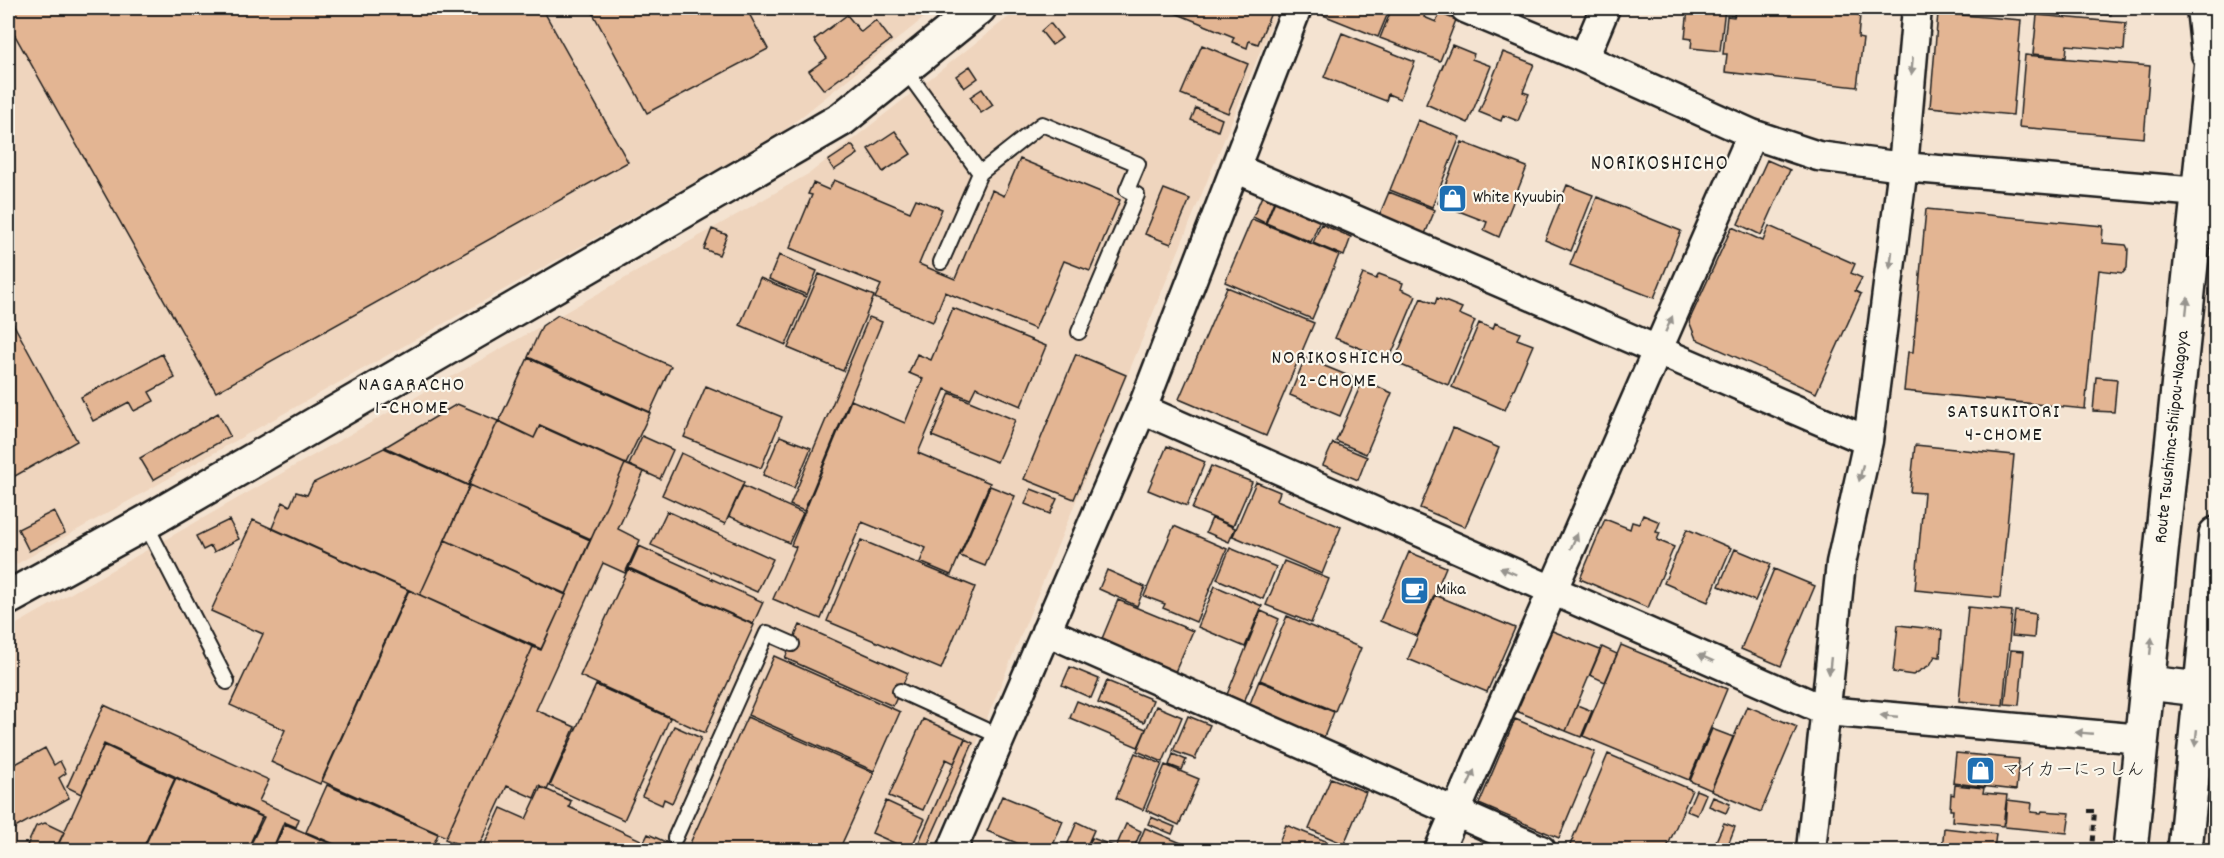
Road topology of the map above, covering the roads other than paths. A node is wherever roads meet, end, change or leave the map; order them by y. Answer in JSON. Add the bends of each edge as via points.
{"nodes":[{"id":1,"x":979,"y":8,"type":"edge"},
{"id":2,"x":1297,"y":8,"type":"edge"},
{"id":3,"x":1465,"y":8,"type":"edge"},
{"id":4,"x":1605,"y":8,"type":"edge"},
{"id":5,"x":1917,"y":8,"type":"edge"},
{"id":6,"x":2201,"y":8,"type":"edge"},
{"id":7,"x":2217,"y":23,"type":"edge"},
{"id":8,"x":1584,"y":58,"type":"junction"},
{"id":9,"x":904,"y":69,"type":"junction"},
{"id":10,"x":2210,"y":86,"type":"junction"},
{"id":11,"x":1752,"y":134,"type":"junction"},
{"id":12,"x":1903,"y":167,"type":"junction"},
{"id":13,"x":1235,"y":168,"type":"junction"},
{"id":14,"x":980,"y":173,"type":"junction"},
{"id":15,"x":2199,"y":192,"type":"junction"},
{"id":16,"x":941,"y":262,"type":"dead end"},
{"id":17,"x":1079,"y":332,"type":"dead end"},
{"id":18,"x":1657,"y":351,"type":"junction"},
{"id":19,"x":1142,"y":408,"type":"junction"},
{"id":20,"x":1868,"y":441,"type":"junction"},
{"id":21,"x":145,"y":523,"type":"junction"},
{"id":22,"x":2217,"y":534,"type":"edge"},
{"id":23,"x":1553,"y":590,"type":"junction"},
{"id":24,"x":8,"y":598,"type":"edge"},
{"id":25,"x":1046,"y":631,"type":"junction"},
{"id":26,"x":792,"y":644,"type":"dead end"},
{"id":27,"x":227,"y":682,"type":"dead end"},
{"id":28,"x":2148,"y":683,"type":"junction"},
{"id":29,"x":2209,"y":690,"type":"edge"},
{"id":30,"x":900,"y":691,"type":"dead end"},
{"id":31,"x":1826,"y":711,"type":"junction"},
{"id":32,"x":1001,"y":737,"type":"junction"},
{"id":33,"x":2142,"y":739,"type":"junction"},
{"id":34,"x":1456,"y":813,"type":"junction"},
{"id":35,"x":675,"y":838,"type":"dead end"},
{"id":36,"x":952,"y":850,"type":"edge"},
{"id":37,"x":1439,"y":850,"type":"edge"},
{"id":38,"x":1541,"y":850,"type":"edge"},
{"id":39,"x":1811,"y":850,"type":"edge"},
{"id":40,"x":2130,"y":850,"type":"edge"},
{"id":41,"x":2185,"y":850,"type":"edge"}],
"edges":[{"from":1,"to":9,"type":"street"},
{"from":2,"to":13,"type":"street"},
{"from":3,"to":8,"type":"street"},
{"from":4,"to":8,"type":"street"},
{"from":5,"to":12,"type":"street","one_way":true},
{"from":6,"to":10,"type":"street"},
{"from":7,"to":10,"type":"street","name":"Route Tsushima-Shiipou-Nagoya"},
{"from":8,"to":11,"type":"street"},
{"from":9,"to":14,"type":"lane"},
{"from":9,"to":21,"type":"street","via":[[842,119]]},
{"from":10,"to":15,"type":"street","name":"Route Tsushima-Shiipou-Nagoya"},
{"from":11,"to":12,"type":"street","via":[[1818,156]]},
{"from":18,"to":11,"type":"street","one_way":true},
{"from":12,"to":15,"type":"street"},
{"from":12,"to":20,"type":"street","one_way":true},
{"from":13,"to":18,"type":"street"},
{"from":13,"to":19,"type":"street"},
{"from":14,"to":16,"type":"lane"},
{"from":14,"to":17,"type":"lane","via":[[1042,124],[1138,164],[1127,190],[1137,195]]},
{"from":28,"to":15,"type":"street","name":"Route Tsushima-Shiipou-Nagoya","one_way":true},
{"from":18,"to":20,"type":"street"},
{"from":23,"to":18,"type":"street","one_way":true},
{"from":23,"to":19,"type":"street","one_way":true},
{"from":19,"to":25,"type":"street"},
{"from":20,"to":31,"type":"street","one_way":true,"via":[[1841,563]]},
{"from":21,"to":24,"type":"street"},
{"from":21,"to":27,"type":"lane"},
{"from":22,"to":29,"type":"street"},
{"from":31,"to":23,"type":"street","one_way":true},
{"from":34,"to":23,"type":"street","one_way":true},
{"from":25,"to":32,"type":"street"},
{"from":25,"to":34,"type":"street"},
{"from":26,"to":35,"type":"lane","via":[[767,633]]},
{"from":28,"to":29,"type":"street"},
{"from":28,"to":33,"type":"street","name":"Route Tsushima-Shiipou-Nagoya"},
{"from":29,"to":41,"type":"street","one_way":true},
{"from":30,"to":32,"type":"lane"},
{"from":33,"to":31,"type":"street","one_way":true},
{"from":31,"to":39,"type":"street"},
{"from":32,"to":36,"type":"street"},
{"from":33,"to":40,"type":"street","name":"Route Tsushima-Shiipou-Nagoya"},
{"from":34,"to":37,"type":"street"},
{"from":34,"to":38,"type":"street"}]}
